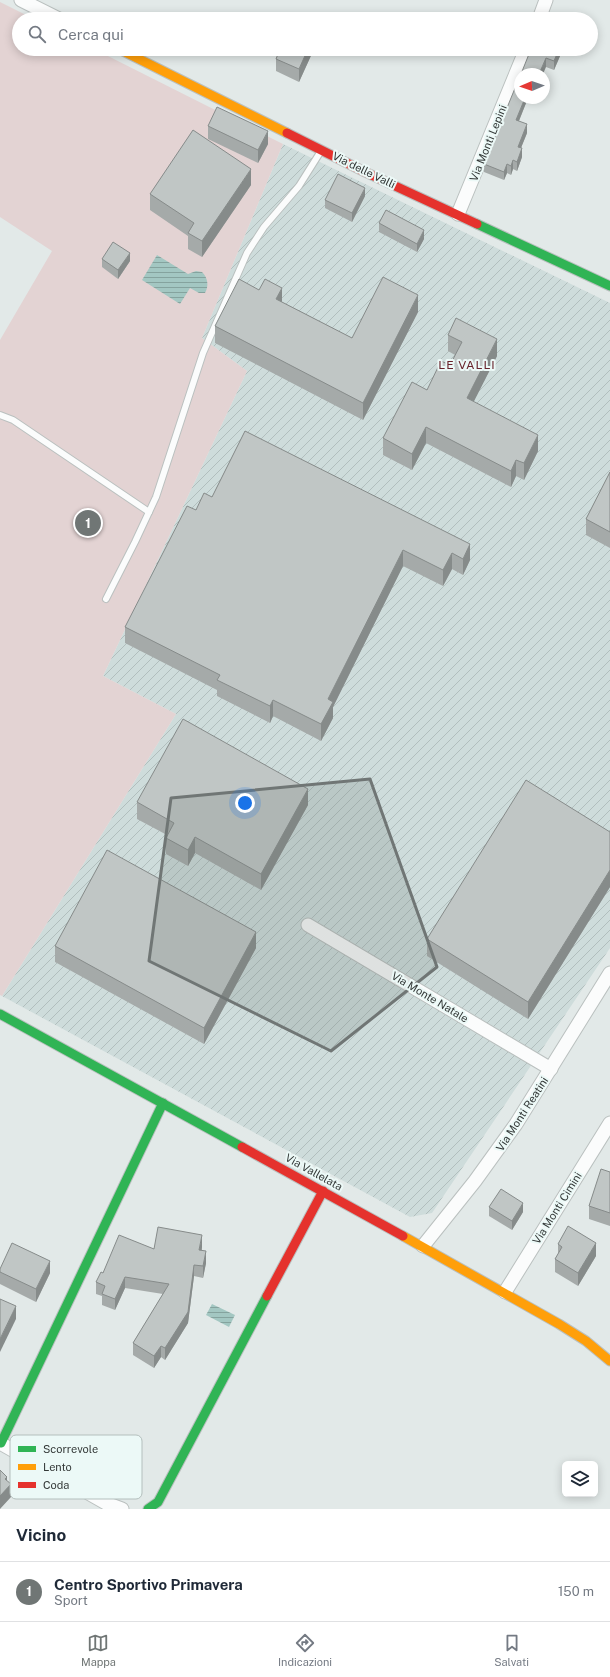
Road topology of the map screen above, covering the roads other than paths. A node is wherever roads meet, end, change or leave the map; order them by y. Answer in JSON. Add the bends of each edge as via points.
{"nodes":[{"id":1,"x":21,"y":0,"type":"edge"},
{"id":2,"x":546,"y":0,"type":"edge"},
{"id":3,"x":45,"y":12,"type":"edge"},
{"id":4,"x":542,"y":12,"type":"edge"},
{"id":5,"x":133,"y":56,"type":"edge"},
{"id":6,"x":523,"y":56,"type":"edge"},
{"id":7,"x":322,"y":150,"type":"junction"},
{"id":8,"x":458,"y":214,"type":"junction"},
{"id":9,"x":610,"y":286,"type":"edge"},
{"id":10,"x":0,"y":415,"type":"edge"},
{"id":11,"x":149,"y":512,"type":"junction"},
{"id":12,"x":106,"y":599,"type":"dead end"},
{"id":13,"x":308,"y":925,"type":"dead end"},
{"id":14,"x":610,"y":973,"type":"edge"},
{"id":15,"x":0,"y":1014,"type":"edge"},
{"id":16,"x":551,"y":1069,"type":"junction"},
{"id":17,"x":163,"y":1103,"type":"junction"},
{"id":18,"x":610,"y":1123,"type":"edge"},
{"id":19,"x":323,"y":1191,"type":"junction"},
{"id":20,"x":422,"y":1246,"type":"junction"},
{"id":21,"x":504,"y":1292,"type":"junction"},
{"id":22,"x":610,"y":1361,"type":"edge"},
{"id":23,"x":0,"y":1443,"type":"edge"},
{"id":24,"x":10,"y":1449,"type":"edge"},
{"id":25,"x":99,"y":1499,"type":"edge"},
{"id":26,"x":153,"y":1508,"type":"edge"},
{"id":27,"x":122,"y":1509,"type":"edge"}],
"edges":[{"from":1,"to":3,"type":"street"},
{"from":2,"to":4,"type":"street"},
{"from":5,"to":7,"type":"street","name":"Via delle Valli"},
{"from":6,"to":8,"type":"street","name":"Via Monti Lepini"},
{"from":7,"to":8,"type":"street","name":"Via delle Valli"},
{"from":7,"to":11,"type":"lane","via":[[299,186],[264,227],[247,253],[203,353]]},
{"from":8,"to":9,"type":"street","name":"Via delle Valli"},
{"from":10,"to":11,"type":"lane","via":[[13,420]]},
{"from":11,"to":12,"type":"lane"},
{"from":13,"to":16,"type":"street","name":"Via Monte Natale"},
{"from":14,"to":16,"type":"street","name":"Via Monti Reatini"},
{"from":15,"to":17,"type":"street","name":"Via Vallelata"},
{"from":16,"to":20,"type":"street","name":"Via Monti Reatini","via":[[494,1156]]},
{"from":17,"to":19,"type":"street","name":"Via Vallelata"},
{"from":17,"to":23,"type":"street"},
{"from":18,"to":21,"type":"street","name":"Via Monti Cimini"},
{"from":19,"to":20,"type":"street","name":"Via Vallelata"},
{"from":19,"to":26,"type":"street"},
{"from":20,"to":21,"type":"street","name":"Via Vallelata"},
{"from":21,"to":22,"type":"street","name":"Via Vallelata","via":[[568,1329]]},
{"from":23,"to":24,"type":"street"},
{"from":25,"to":27,"type":"street"}]}
